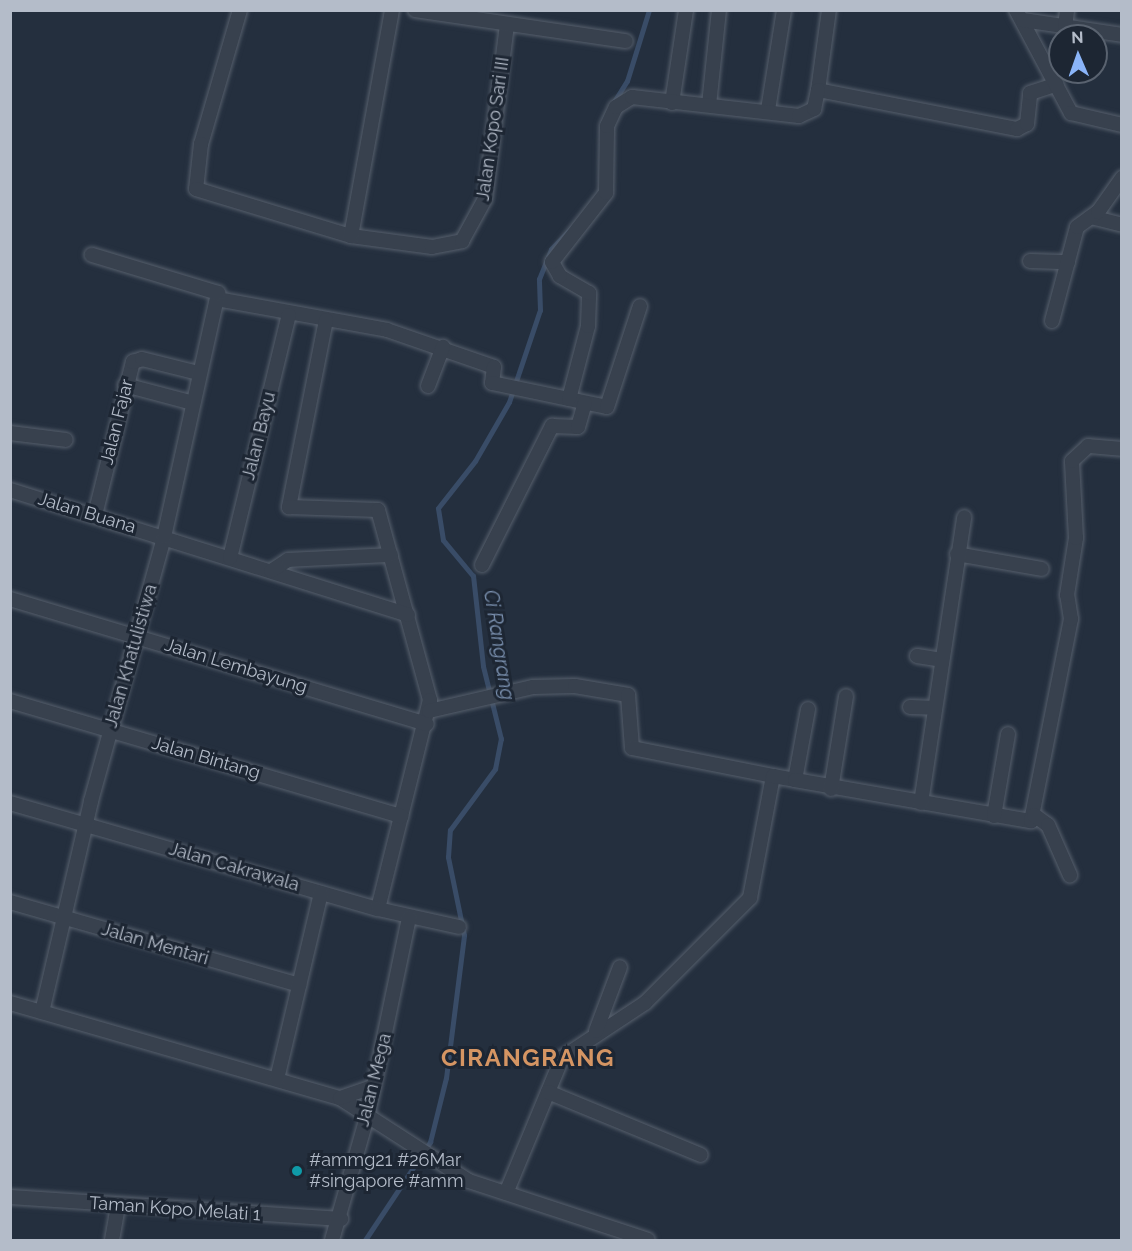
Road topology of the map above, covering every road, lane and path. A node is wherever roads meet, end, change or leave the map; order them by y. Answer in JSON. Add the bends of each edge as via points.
{"nodes":[{"id":1,"x":240,"y":10,"type":"edge"},
{"id":2,"x":392,"y":10,"type":"edge"},
{"id":3,"x":415,"y":10,"type":"edge"},
{"id":4,"x":686,"y":10,"type":"edge"},
{"id":5,"x":719,"y":10,"type":"edge"},
{"id":6,"x":784,"y":10,"type":"edge"},
{"id":7,"x":829,"y":10,"type":"edge"},
{"id":8,"x":1020,"y":15,"type":"edge"},
{"id":9,"x":1054,"y":24,"type":"edge"},
{"id":10,"x":507,"y":25,"type":"junction"},
{"id":11,"x":626,"y":41,"type":"dead end"},
{"id":12,"x":1048,"y":67,"type":"edge"},
{"id":13,"x":1057,"y":84,"type":"joint"},
{"id":14,"x":818,"y":90,"type":"junction"},
{"id":15,"x":672,"y":103,"type":"junction"},
{"id":16,"x":709,"y":105,"type":"junction"},
{"id":17,"x":768,"y":110,"type":"junction"},
{"id":18,"x":1122,"y":125,"type":"edge"},
{"id":19,"x":1122,"y":177,"type":"edge"},
{"id":20,"x":1091,"y":217,"type":"junction"},
{"id":21,"x":1122,"y":225,"type":"edge"},
{"id":22,"x":351,"y":236,"type":"junction"},
{"id":23,"x":92,"y":255,"type":"dead end"},
{"id":24,"x":1030,"y":261,"type":"dead end"},
{"id":25,"x":1068,"y":262,"type":"junction"},
{"id":26,"x":217,"y":299,"type":"junction"},
{"id":27,"x":640,"y":306,"type":"dead end"},
{"id":28,"x":289,"y":315,"type":"junction"},
{"id":29,"x":326,"y":320,"type":"junction"},
{"id":30,"x":1052,"y":321,"type":"dead end"},
{"id":31,"x":443,"y":347,"type":"junction"},
{"id":32,"x":198,"y":373,"type":"junction"},
{"id":33,"x":125,"y":385,"type":"junction"},
{"id":34,"x":428,"y":386,"type":"dead end"},
{"id":35,"x":569,"y":399,"type":"junction"},
{"id":36,"x":193,"y":403,"type":"junction"},
{"id":37,"x":585,"y":403,"type":"junction"},
{"id":38,"x":10,"y":433,"type":"edge"},
{"id":39,"x":66,"y":440,"type":"dead end"},
{"id":40,"x":1122,"y":449,"type":"edge"},
{"id":41,"x":10,"y":490,"type":"edge"},
{"id":42,"x":95,"y":515,"type":"junction"},
{"id":43,"x":964,"y":518,"type":"dead end"},
{"id":44,"x":164,"y":537,"type":"junction"},
{"id":45,"x":957,"y":554,"type":"junction"},
{"id":46,"x":391,"y":555,"type":"junction"},
{"id":47,"x":230,"y":558,"type":"junction"},
{"id":48,"x":482,"y":565,"type":"dead end"},
{"id":49,"x":1042,"y":569,"type":"dead end"},
{"id":50,"x":271,"y":571,"type":"junction"},
{"id":51,"x":10,"y":598,"type":"edge"},
{"id":52,"x":408,"y":615,"type":"junction"},
{"id":53,"x":136,"y":636,"type":"junction"},
{"id":54,"x":917,"y":656,"type":"dead end"},
{"id":55,"x":942,"y":660,"type":"junction"},
{"id":56,"x":846,"y":696,"type":"dead end"},
{"id":57,"x":10,"y":701,"type":"edge"},
{"id":58,"x":910,"y":707,"type":"dead end"},
{"id":59,"x":935,"y":708,"type":"junction"},
{"id":60,"x":808,"y":709,"type":"dead end"},
{"id":61,"x":428,"y":717,"type":"junction"},
{"id":62,"x":110,"y":730,"type":"junction"},
{"id":63,"x":1008,"y":734,"type":"dead end"},
{"id":64,"x":774,"y":776,"type":"junction"},
{"id":65,"x":795,"y":780,"type":"junction"},
{"id":66,"x":831,"y":789,"type":"junction"},
{"id":67,"x":921,"y":802,"type":"junction"},
{"id":68,"x":10,"y":803,"type":"edge"},
{"id":69,"x":1034,"y":815,"type":"junction"},
{"id":70,"x":401,"y":816,"type":"junction"},
{"id":71,"x":994,"y":816,"type":"junction"},
{"id":72,"x":86,"y":825,"type":"junction"},
{"id":73,"x":1070,"y":875,"type":"dead end"},
{"id":74,"x":321,"y":893,"type":"junction"},
{"id":75,"x":10,"y":902,"type":"edge"},
{"id":76,"x":378,"y":909,"type":"junction"},
{"id":77,"x":409,"y":917,"type":"junction"},
{"id":78,"x":65,"y":918,"type":"junction"},
{"id":79,"x":459,"y":927,"type":"dead end"},
{"id":80,"x":620,"y":967,"type":"dead end"},
{"id":81,"x":299,"y":985,"type":"junction"},
{"id":82,"x":10,"y":1003,"type":"edge"},
{"id":83,"x":42,"y":1012,"type":"junction"},
{"id":84,"x":596,"y":1031,"type":"junction"},
{"id":85,"x":277,"y":1079,"type":"junction"},
{"id":86,"x":374,"y":1086,"type":"junction"},
{"id":87,"x":548,"y":1092,"type":"junction"},
{"id":88,"x":340,"y":1098,"type":"junction"},
{"id":89,"x":368,"y":1114,"type":"junction"},
{"id":90,"x":700,"y":1155,"type":"dead end"},
{"id":91,"x":506,"y":1193,"type":"junction"},
{"id":92,"x":10,"y":1197,"type":"edge"},
{"id":93,"x":118,"y":1206,"type":"junction"},
{"id":94,"x":341,"y":1219,"type":"junction"},
{"id":95,"x":112,"y":1240,"type":"edge"},
{"id":96,"x":332,"y":1240,"type":"edge"},
{"id":97,"x":648,"y":1240,"type":"edge"}],
"edges":[{"from":1,"to":22,"type":"street","via":[[201,144],[196,189]]},
{"from":2,"to":22,"type":"street"},
{"from":3,"to":10,"type":"street"},
{"from":4,"to":15,"type":"street"},
{"from":5,"to":16,"type":"street"},
{"from":6,"to":17,"type":"street"},
{"from":7,"to":14,"type":"street"},
{"from":8,"to":9,"type":"street"},
{"from":8,"to":12,"type":"street"},
{"from":10,"to":11,"type":"street"},
{"from":10,"to":22,"type":"street","name":"Jalan Kopo Sari III","via":[[485,199],[472,231],[453,246]]},
{"from":13,"to":14,"type":"street","via":[[1030,93],[1027,124],[1017,129]]},
{"from":13,"to":18,"type":"street","via":[[1071,113]]},
{"from":14,"to":17,"type":"street","via":[[808,115]]},
{"from":15,"to":16,"type":"street"},
{"from":15,"to":35,"type":"street","via":[[632,97],[616,106],[607,126],[606,193],[554,254],[556,273],[589,293],[588,327]]},
{"from":16,"to":17,"type":"street"},
{"from":19,"to":20,"type":"street"},
{"from":20,"to":21,"type":"street"},
{"from":20,"to":25,"type":"street","via":[[1077,226]]},
{"from":23,"to":26,"type":"street","via":[[214,288]]},
{"from":24,"to":25,"type":"street"},
{"from":25,"to":30,"type":"street"},
{"from":26,"to":28,"type":"street"},
{"from":26,"to":32,"type":"street","name":"Jalan Khatulistiwa"},
{"from":27,"to":37,"type":"street","via":[[607,407]]},
{"from":28,"to":29,"type":"street"},
{"from":28,"to":47,"type":"street","name":"Jalan Bayu"},
{"from":29,"to":31,"type":"street"},
{"from":29,"to":46,"type":"street","via":[[289,507],[377,509]]},
{"from":31,"to":34,"type":"street"},
{"from":31,"to":35,"type":"street","via":[[494,367],[492,383]]},
{"from":32,"to":33,"type":"street","name":"Jalan Fajar","via":[[136,359]]},
{"from":32,"to":36,"type":"street","name":"Jalan Khatulistiwa"},
{"from":33,"to":36,"type":"street"},
{"from":33,"to":42,"type":"street","name":"Jalan Fajar"},
{"from":35,"to":37,"type":"street"},
{"from":36,"to":44,"type":"street","name":"Jalan Khatulistiwa"},
{"from":37,"to":48,"type":"street","via":[[578,427],[552,426]]},
{"from":38,"to":39,"type":"street"},
{"from":40,"to":69,"type":"street","via":[[1088,446],[1072,461],[1076,538],[1067,595],[1071,619]]},
{"from":41,"to":42,"type":"street","name":"Jalan Buana"},
{"from":42,"to":44,"type":"street","name":"Jalan Buana"},
{"from":43,"to":45,"type":"street"},
{"from":44,"to":47,"type":"street","name":"Jalan Buana"},
{"from":44,"to":53,"type":"street","name":"Jalan Khatulistiwa"},
{"from":45,"to":49,"type":"street"},
{"from":45,"to":55,"type":"street"},
{"from":46,"to":50,"type":"street","via":[[288,560]]},
{"from":46,"to":52,"type":"street"},
{"from":47,"to":50,"type":"street","name":"Jalan Buana"},
{"from":50,"to":52,"type":"street","name":"Jalan Buana"},
{"from":51,"to":53,"type":"street","name":"Jalan Lembayung"},
{"from":52,"to":61,"type":"street"},
{"from":53,"to":61,"type":"street","name":"Jalan Lembayung"},
{"from":53,"to":62,"type":"street","name":"Jalan Khatulistiwa"},
{"from":54,"to":55,"type":"street"},
{"from":55,"to":59,"type":"street"},
{"from":56,"to":66,"type":"street"},
{"from":57,"to":62,"type":"street","name":"Jalan Bintang"},
{"from":58,"to":59,"type":"street"},
{"from":59,"to":67,"type":"street"},
{"from":60,"to":65,"type":"street"},
{"from":61,"to":64,"type":"street","via":[[482,698],[562,685],[628,695],[632,748]]},
{"from":61,"to":70,"type":"street"},
{"from":62,"to":70,"type":"street","name":"Jalan Bintang"},
{"from":62,"to":72,"type":"street","name":"Jalan Khatulistiwa"},
{"from":63,"to":71,"type":"street"},
{"from":64,"to":65,"type":"street"},
{"from":64,"to":84,"type":"street","via":[[750,898],[645,1003]]},
{"from":65,"to":66,"type":"street"},
{"from":66,"to":67,"type":"street"},
{"from":67,"to":71,"type":"street"},
{"from":68,"to":72,"type":"street","name":"Jalan Cakrawala"},
{"from":69,"to":71,"type":"street","via":[[1024,822]]},
{"from":69,"to":73,"type":"street","via":[[1048,825]]},
{"from":70,"to":76,"type":"street"},
{"from":72,"to":74,"type":"street","name":"Jalan Cakrawala"},
{"from":72,"to":78,"type":"street","name":"Jalan Khatulistiwa"},
{"from":74,"to":76,"type":"street","name":"Jalan Cakrawala"},
{"from":74,"to":81,"type":"street"},
{"from":75,"to":78,"type":"street","name":"Jalan Mentari"},
{"from":76,"to":77,"type":"street","name":"Jalan Cakrawala"},
{"from":77,"to":79,"type":"street","name":"Jalan Cakrawala"},
{"from":77,"to":86,"type":"street","name":"Jalan Mega"},
{"from":78,"to":81,"type":"street","name":"Jalan Mentari"},
{"from":78,"to":83,"type":"street","name":"Jalan Khatulistiwa"},
{"from":80,"to":84,"type":"street"},
{"from":81,"to":85,"type":"street"},
{"from":82,"to":83,"type":"street"},
{"from":83,"to":85,"type":"street"},
{"from":84,"to":87,"type":"street","via":[[562,1058]]},
{"from":85,"to":88,"type":"street"},
{"from":86,"to":88,"type":"street"},
{"from":86,"to":89,"type":"street","name":"Jalan Mega"},
{"from":87,"to":90,"type":"street"},
{"from":87,"to":91,"type":"street"},
{"from":88,"to":89,"type":"street"},
{"from":89,"to":91,"type":"street","via":[[436,1164]]},
{"from":89,"to":94,"type":"street","name":"Jalan Mega"},
{"from":91,"to":97,"type":"street"},
{"from":92,"to":93,"type":"street","name":"Taman Kopo Melati 1"},
{"from":93,"to":94,"type":"street","name":"Taman Kopo Melati 1"},
{"from":93,"to":95,"type":"street"},
{"from":94,"to":96,"type":"street","name":"Jalan Mega"}]}
